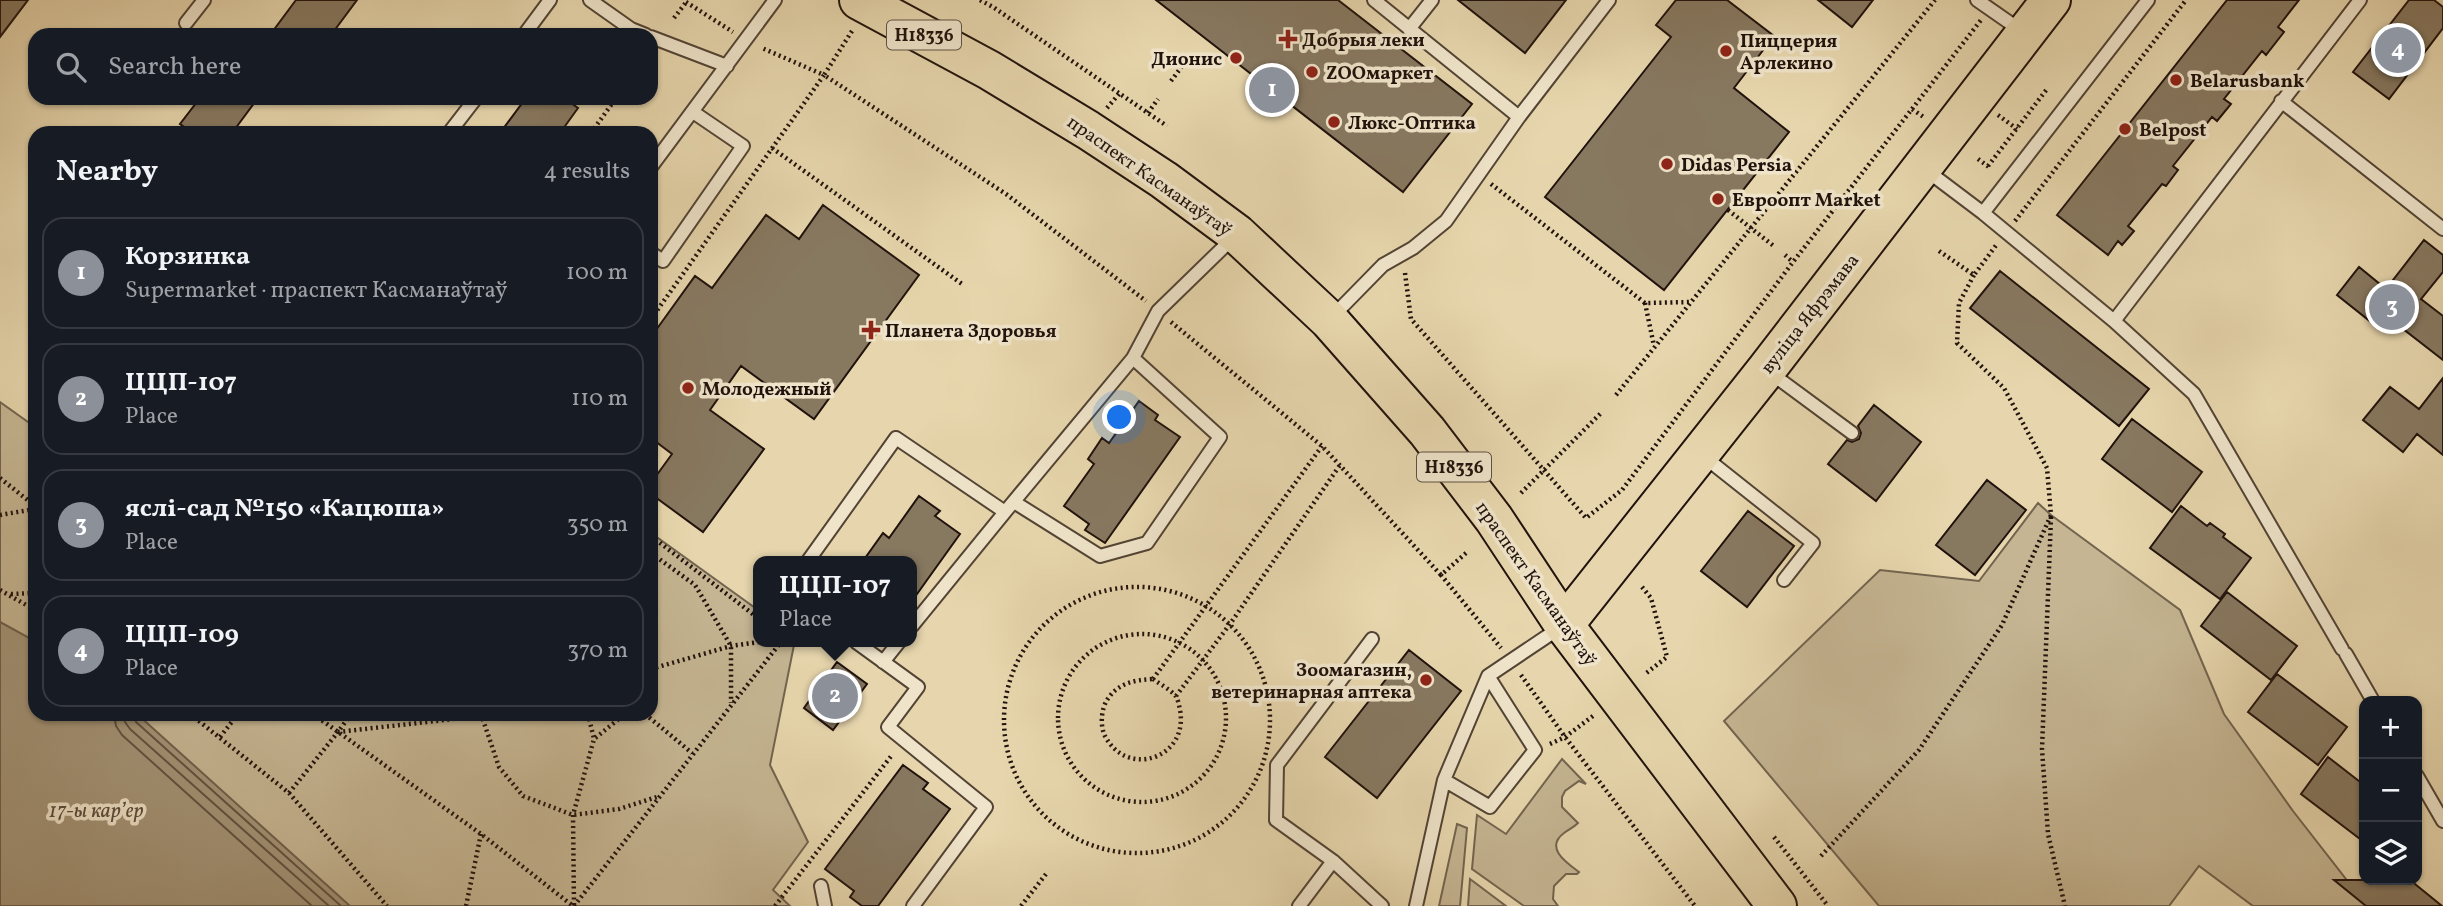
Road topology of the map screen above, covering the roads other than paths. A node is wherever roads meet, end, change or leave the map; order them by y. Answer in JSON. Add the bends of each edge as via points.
{"nodes":[{"id":1,"x":204,"y":0,"type":"edge"},
{"id":2,"x":550,"y":0,"type":"edge"},
{"id":3,"x":590,"y":0,"type":"edge"},
{"id":4,"x":775,"y":0,"type":"edge"},
{"id":5,"x":1374,"y":0,"type":"edge"},
{"id":6,"x":1432,"y":0,"type":"edge"},
{"id":7,"x":1609,"y":0,"type":"edge"},
{"id":8,"x":1978,"y":0,"type":"edge"},
{"id":9,"x":2052,"y":0,"type":"edge"},
{"id":10,"x":2148,"y":0,"type":"edge"},
{"id":11,"x":2360,"y":0,"type":"edge"},
{"id":12,"x":856,"y":15,"type":"edge"},
{"id":13,"x":186,"y":23,"type":"dead end"},
{"id":14,"x":529,"y":28,"type":"edge"},
{"id":15,"x":630,"y":28,"type":"edge"},
{"id":16,"x":1409,"y":29,"type":"junction"},
{"id":17,"x":2025,"y":34,"type":"junction"},
{"id":18,"x":658,"y":40,"type":"edge"},
{"id":19,"x":727,"y":66,"type":"junction"},
{"id":20,"x":2281,"y":101,"type":"junction"},
{"id":21,"x":471,"y":105,"type":"edge"},
{"id":22,"x":693,"y":111,"type":"junction"},
{"id":23,"x":1520,"y":117,"type":"junction"},
{"id":24,"x":454,"y":126,"type":"edge"},
{"id":25,"x":658,"y":158,"type":"edge"},
{"id":26,"x":1923,"y":167,"type":"junction"},
{"id":27,"x":1983,"y":213,"type":"junction"},
{"id":28,"x":2443,"y":229,"type":"edge"},
{"id":29,"x":1237,"y":234,"type":"junction"},
{"id":30,"x":658,"y":258,"type":"edge"},
{"id":31,"x":1329,"y":320,"type":"junction"},
{"id":32,"x":2114,"y":321,"type":"junction"},
{"id":33,"x":1133,"y":358,"type":"junction"},
{"id":34,"x":1766,"y":370,"type":"junction"},
{"id":35,"x":1852,"y":433,"type":"dead end"},
{"id":36,"x":1699,"y":453,"type":"junction"},
{"id":37,"x":1014,"y":502,"type":"junction"},
{"id":38,"x":1005,"y":512,"type":"junction"},
{"id":39,"x":812,"y":556,"type":"edge"},
{"id":40,"x":1784,"y":580,"type":"dead end"},
{"id":41,"x":917,"y":620,"type":"edge"},
{"id":42,"x":1564,"y":625,"type":"junction"},
{"id":43,"x":1372,"y":639,"type":"dead end"},
{"id":44,"x":863,"y":647,"type":"edge"},
{"id":45,"x":895,"y":647,"type":"edge"},
{"id":46,"x":883,"y":662,"type":"junction"},
{"id":47,"x":1488,"y":676,"type":"junction"},
{"id":48,"x":2370,"y":696,"type":"edge"},
{"id":49,"x":1444,"y":780,"type":"junction"},
{"id":50,"x":2422,"y":785,"type":"edge"},
{"id":51,"x":2443,"y":821,"type":"edge"},
{"id":52,"x":1333,"y":861,"type":"junction"},
{"id":53,"x":821,"y":887,"type":"dead end"},
{"id":54,"x":825,"y":906,"type":"edge"},
{"id":55,"x":913,"y":906,"type":"edge"},
{"id":56,"x":1299,"y":906,"type":"edge"},
{"id":57,"x":1382,"y":906,"type":"edge"},
{"id":58,"x":1416,"y":906,"type":"edge"},
{"id":59,"x":1777,"y":906,"type":"edge"}],
"edges":[{"from":1,"to":13,"type":"lane"},
{"from":2,"to":14,"type":"lane"},
{"from":3,"to":15,"type":"lane"},
{"from":4,"to":19,"type":"lane"},
{"from":5,"to":16,"type":"lane"},
{"from":6,"to":16,"type":"lane"},
{"from":7,"to":23,"type":"lane"},
{"from":8,"to":17,"type":"lane"},
{"from":9,"to":17,"type":"main road","name":"вуліца Яфрэмава"},
{"from":10,"to":27,"type":"lane"},
{"from":11,"to":20,"type":"lane"},
{"from":12,"to":29,"type":"main road","name":"праспект Касманаўтаў","number":"Н18336","via":[[989,70],[1164,180]]},
{"from":16,"to":23,"type":"lane"},
{"from":17,"to":26,"type":"main road","name":"вуліца Яфрэмава"},
{"from":18,"to":19,"type":"lane"},
{"from":19,"to":22,"type":"lane"},
{"from":20,"to":28,"type":"lane"},
{"from":20,"to":32,"type":"lane"},
{"from":21,"to":24,"type":"lane"},
{"from":22,"to":25,"type":"lane"},
{"from":22,"to":30,"type":"lane","via":[[743,146],[663,261]]},
{"from":23,"to":31,"type":"lane","via":[[1446,220],[1413,248],[1382,265]]},
{"from":26,"to":27,"type":"lane"},
{"from":26,"to":34,"type":"main road","name":"вуліца Яфрэмава"},
{"from":27,"to":32,"type":"lane"},
{"from":29,"to":31,"type":"main road","name":"праспект Касманаўтаў","number":"Н18336"},
{"from":29,"to":33,"type":"lane","via":[[1158,311]]},
{"from":31,"to":42,"type":"main road","name":"праспект Касманаўтаў","number":"Н18336","via":[[1427,431],[1494,519]]},
{"from":32,"to":48,"type":"lane","via":[[2194,394]]},
{"from":33,"to":37,"type":"lane"},
{"from":33,"to":37,"type":"lane","via":[[1220,437],[1147,543],[1100,556]]},
{"from":34,"to":35,"type":"lane"},
{"from":34,"to":36,"type":"main road","name":"вуліца Яфрэмава"},
{"from":36,"to":40,"type":"lane","via":[[1813,543]]},
{"from":36,"to":42,"type":"main road","name":"вуліца Яфрэмава"},
{"from":37,"to":38,"type":"lane"},
{"from":38,"to":39,"type":"lane","via":[[896,438]]},
{"from":38,"to":41,"type":"lane"},
{"from":42,"to":47,"type":"lane"},
{"from":42,"to":59,"type":"main road","name":"праспект Касманаўтаў","number":"Н18336"},
{"from":43,"to":52,"type":"lane","via":[[1277,765],[1276,820]]},
{"from":44,"to":46,"type":"lane"},
{"from":45,"to":46,"type":"lane"},
{"from":46,"to":55,"type":"lane","via":[[918,687],[888,727],[986,807]]},
{"from":47,"to":49,"type":"lane"},
{"from":47,"to":49,"type":"lane","via":[[1535,750],[1490,807]]},
{"from":49,"to":58,"type":"lane"},
{"from":50,"to":51,"type":"lane"},
{"from":52,"to":56,"type":"lane"},
{"from":52,"to":57,"type":"lane"},
{"from":53,"to":54,"type":"lane"}]}
